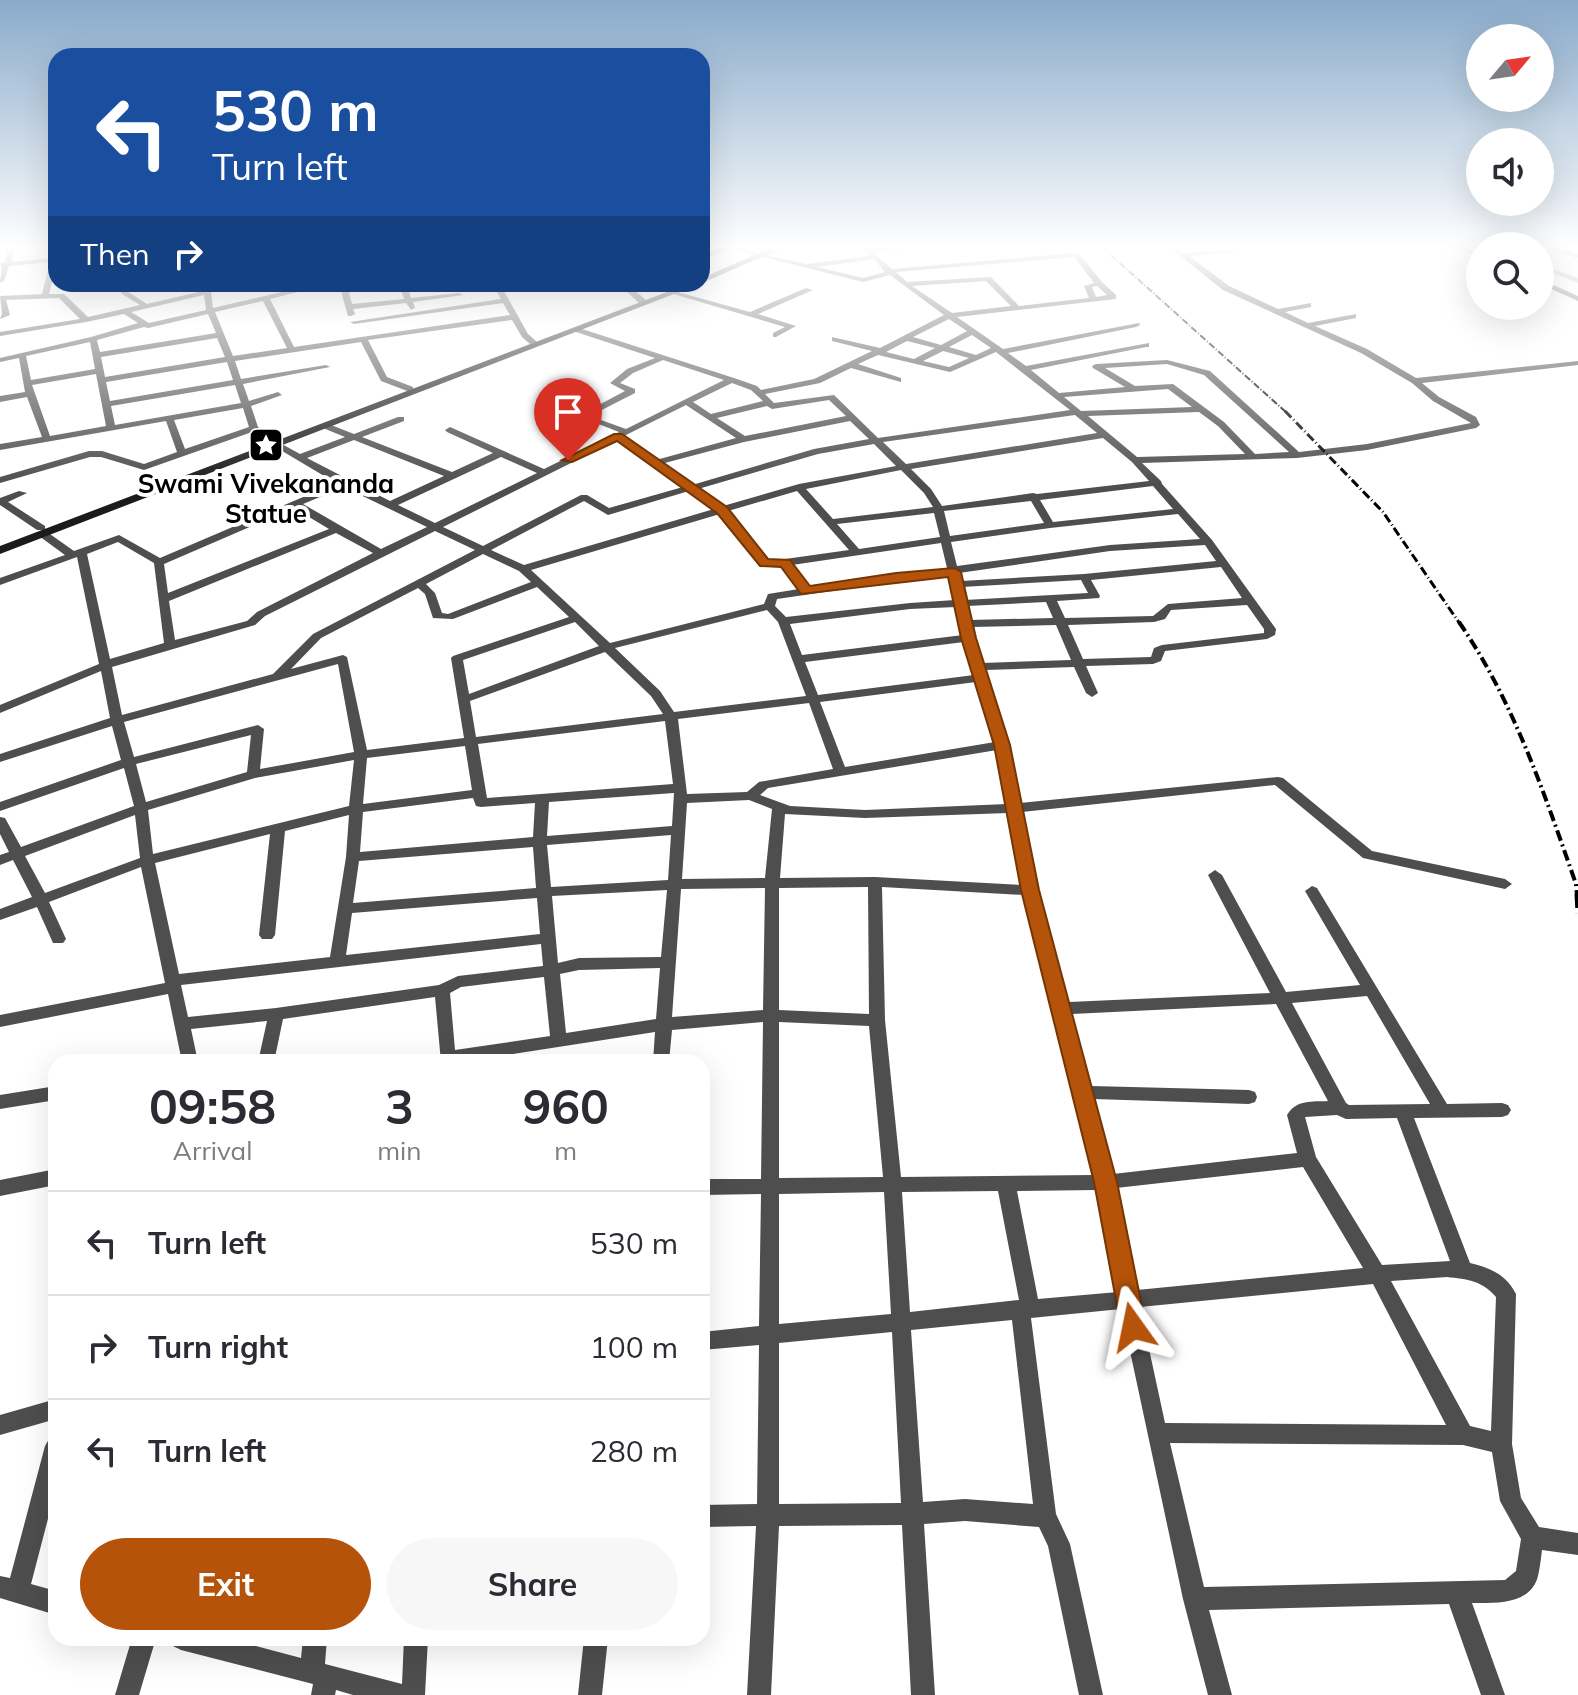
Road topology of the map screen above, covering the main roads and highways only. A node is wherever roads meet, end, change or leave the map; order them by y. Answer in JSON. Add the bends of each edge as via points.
{"nodes":[{"id":1,"x":577,"y":326,"type":"edge"},
{"id":2,"x":588,"y":326,"type":"edge"},
{"id":3,"x":272,"y":443,"type":"junction"},
{"id":4,"x":0,"y":547,"type":"edge"}],
"edges":[{"from":1,"to":3,"type":"main road"},
{"from":2,"to":3,"type":"main road"},
{"from":3,"to":4,"type":"main road"}]}
